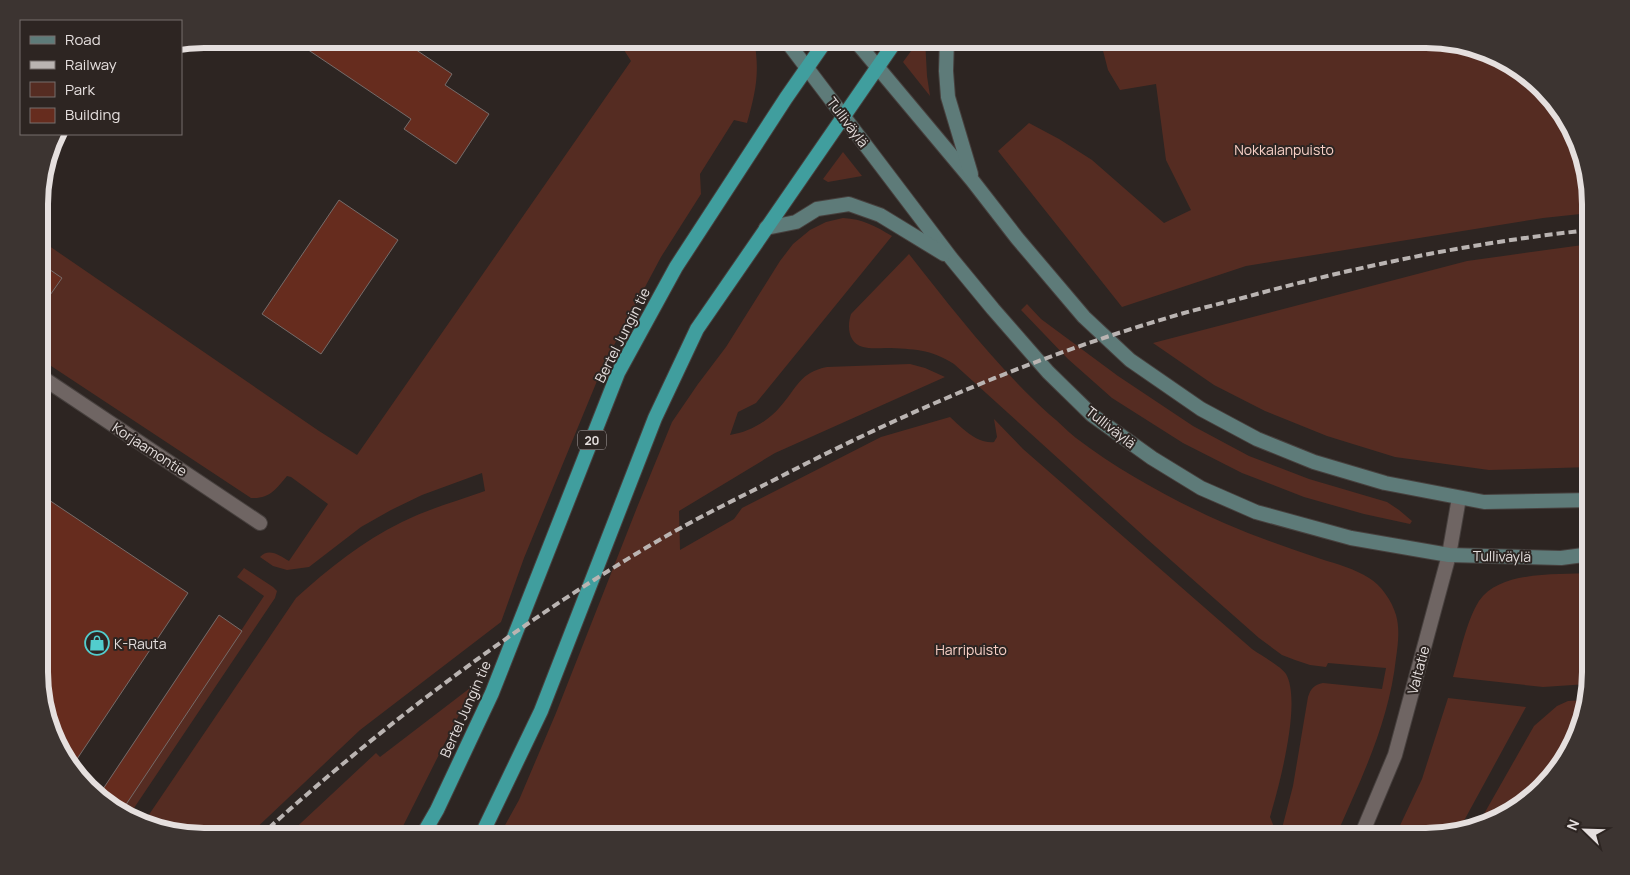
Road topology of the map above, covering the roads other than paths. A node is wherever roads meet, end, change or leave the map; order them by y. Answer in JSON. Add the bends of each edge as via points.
{"nodes":[{"id":1,"x":792,"y":48,"type":"edge"},
{"id":2,"x":821,"y":48,"type":"edge"},
{"id":3,"x":861,"y":48,"type":"edge"},
{"id":4,"x":891,"y":48,"type":"edge"},
{"id":5,"x":947,"y":48,"type":"edge"},
{"id":6,"x":807,"y":68,"type":"junction"},
{"id":7,"x":878,"y":68,"type":"junction"},
{"id":8,"x":844,"y":117,"type":"junction"},
{"id":9,"x":972,"y":180,"type":"junction"},
{"id":10,"x":766,"y":228,"type":"junction"},
{"id":11,"x":951,"y":258,"type":"junction"},
{"id":12,"x":48,"y":381,"type":"edge"},
{"id":13,"x":1459,"y":498,"type":"junction"},
{"id":14,"x":1582,"y":500,"type":"edge"},
{"id":15,"x":260,"y":523,"type":"dead end"},
{"id":16,"x":1449,"y":555,"type":"junction"},
{"id":17,"x":1582,"y":555,"type":"edge"},
{"id":18,"x":1365,"y":827,"type":"edge"},
{"id":19,"x":427,"y":828,"type":"edge"},
{"id":20,"x":485,"y":828,"type":"edge"}],
"edges":[{"from":1,"to":6,"type":"main road","name":"Tulliväylä"},
{"from":2,"to":6,"type":"highway","name":"Bertel Jungin tie","number":"20"},
{"from":3,"to":7,"type":"main road"},
{"from":4,"to":7,"type":"highway"},
{"from":5,"to":9,"type":"main road","via":[[948,97]]},
{"from":6,"to":8,"type":"main road","name":"Tulliväylä"},
{"from":6,"to":19,"type":"highway","name":"Bertel Jungin tie","number":"20","via":[[676,266],[618,373],[492,694]]},
{"from":7,"to":8,"type":"highway"},
{"from":7,"to":9,"type":"main road"},
{"from":8,"to":10,"type":"highway"},
{"from":8,"to":11,"type":"main road","name":"Tulliväylä"},
{"from":9,"to":13,"type":"main road","via":[[1084,318],[1130,360],[1201,409],[1257,439],[1314,462],[1385,483]]},
{"from":10,"to":11,"type":"main road","via":[[796,222],[817,210],[849,204],[880,215]]},
{"from":10,"to":20,"type":"highway","via":[[697,329],[661,404],[541,711]]},
{"from":11,"to":16,"type":"main road","name":"Tulliväylä","via":[[1048,372],[1092,415],[1201,488],[1256,512],[1351,538]]},
{"from":12,"to":15,"type":"street","name":"Korjaamontie"},
{"from":13,"to":14,"type":"main road","via":[[1484,502]]},
{"from":13,"to":16,"type":"street","name":"Valtatie"},
{"from":16,"to":17,"type":"main road","name":"Tulliväylä","via":[[1561,558]]},
{"from":16,"to":18,"type":"street","name":"Valtatie","via":[[1396,755]]}]}
